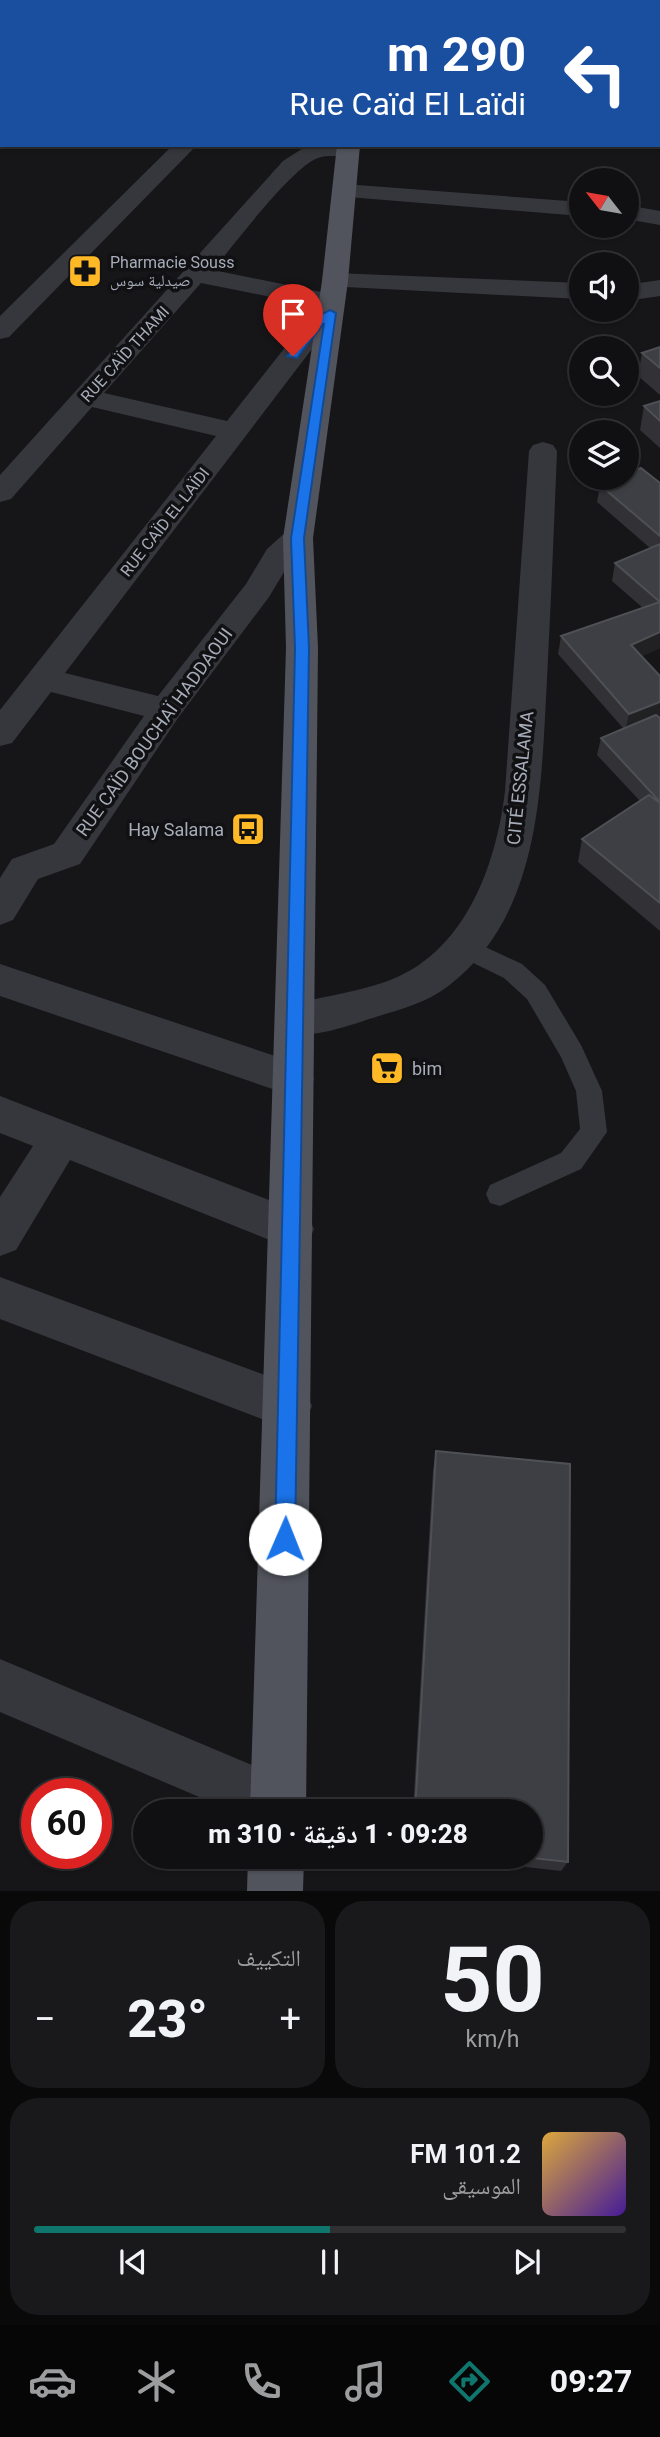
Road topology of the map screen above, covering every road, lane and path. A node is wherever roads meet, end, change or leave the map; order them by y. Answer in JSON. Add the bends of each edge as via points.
{"nodes":[{"id":1,"x":184,"y":147,"type":"edge"},
{"id":2,"x":311,"y":147,"type":"edge"},
{"id":3,"x":337,"y":149,"type":"edge"},
{"id":4,"x":344,"y":191,"type":"junction"},
{"id":5,"x":569,"y":208,"type":"edge"},
{"id":6,"x":639,"y":214,"type":"edge"},
{"id":7,"x":660,"y":218,"type":"edge"},
{"id":8,"x":197,"y":274,"type":"junction"},
{"id":9,"x":660,"y":288,"type":"edge"},
{"id":10,"x":569,"y":291,"type":"edge"},
{"id":11,"x":639,"y":291,"type":"edge"},
{"id":12,"x":333,"y":299,"type":"junction"},
{"id":13,"x":0,"y":331,"type":"edge"},
{"id":14,"x":86,"y":397,"type":"junction"},
{"id":15,"x":236,"y":432,"type":"junction"},
{"id":16,"x":543,"y":451,"type":"dead end"},
{"id":17,"x":0,"y":493,"type":"edge"},
{"id":18,"x":298,"y":538,"type":"junction"},
{"id":19,"x":42,"y":678,"type":"junction"},
{"id":20,"x":166,"y":710,"type":"junction"},
{"id":21,"x":0,"y":734,"type":"edge"},
{"id":22,"x":13,"y":865,"type":"edge"},
{"id":23,"x":0,"y":911,"type":"edge"},
{"id":24,"x":466,"y":948,"type":"junction"},
{"id":25,"x":0,"y":980,"type":"edge"},
{"id":26,"x":295,"y":1020,"type":"junction"},
{"id":27,"x":293,"y":1079,"type":"junction"},
{"id":28,"x":0,"y":1114,"type":"edge"},
{"id":29,"x":60,"y":1139,"type":"junction"},
{"id":30,"x":500,"y":1194,"type":"dead end"},
{"id":31,"x":292,"y":1229,"type":"junction"},
{"id":32,"x":0,"y":1236,"type":"edge"},
{"id":33,"x":0,"y":1298,"type":"edge"},
{"id":34,"x":288,"y":1406,"type":"junction"},
{"id":35,"x":0,"y":1685,"type":"edge"},
{"id":36,"x":260,"y":1799,"type":"edge"},
{"id":37,"x":278,"y":1799,"type":"edge"},
{"id":38,"x":276,"y":1869,"type":"edge"},
{"id":39,"x":275,"y":1891,"type":"edge"}],
"edges":[{"from":1,"to":13,"type":"street"},
{"from":2,"to":3,"type":"street"},
{"from":3,"to":4,"type":"main road"},
{"from":3,"to":8,"type":"street","name":"RUE CAÏD THAMI","via":[[291,166]]},
{"from":4,"to":5,"type":"street"},
{"from":4,"to":12,"type":"main road"},
{"from":6,"to":7,"type":"street"},
{"from":8,"to":12,"type":"street"},
{"from":8,"to":14,"type":"street","name":"RUE CAÏD THAMI"},
{"from":9,"to":11,"type":"street"},
{"from":10,"to":12,"type":"street"},
{"from":12,"to":15,"type":"street","name":"RUE CAÏD EL LAÏDI"},
{"from":12,"to":18,"type":"main road"},
{"from":14,"to":15,"type":"street"},
{"from":14,"to":17,"type":"street","name":"RUE CAÏD THAMI"},
{"from":15,"to":19,"type":"street","name":"RUE CAÏD EL LAÏDI"},
{"from":16,"to":24,"type":"street","name":"CITÉ ESSALAMA","via":[[522,788],[512,851],[492,905]]},
{"from":18,"to":20,"type":"street","name":"RUE CAÏD BOUCHAÏ HADDAOUI","via":[[278,556],[258,590]]},
{"from":18,"to":26,"type":"main road","via":[[302,648]]},
{"from":19,"to":20,"type":"street"},
{"from":19,"to":21,"type":"street","name":"RUE CAÏD EL LAÏDI"},
{"from":20,"to":22,"type":"street","name":"RUE CAÏD BOUCHAÏ HADDAOUI","via":[[67,854]]},
{"from":22,"to":23,"type":"street","name":"RUE CAÏD BOUCHAÏ HADDAOUI"},
{"from":24,"to":26,"type":"street","name":"CITÉ ESSALAMA","via":[[430,979],[367,1004]]},
{"from":24,"to":30,"type":"lane","via":[[513,971],[536,992],[589,1091],[594,1132],[571,1161]]},
{"from":25,"to":27,"type":"street"},
{"from":26,"to":27,"type":"main road"},
{"from":27,"to":31,"type":"main road"},
{"from":28,"to":29,"type":"street"},
{"from":29,"to":31,"type":"street"},
{"from":29,"to":32,"type":"street"},
{"from":31,"to":34,"type":"main road"},
{"from":33,"to":34,"type":"street"},
{"from":34,"to":37,"type":"main road"},
{"from":35,"to":36,"type":"street"},
{"from":38,"to":39,"type":"main road"}]}
